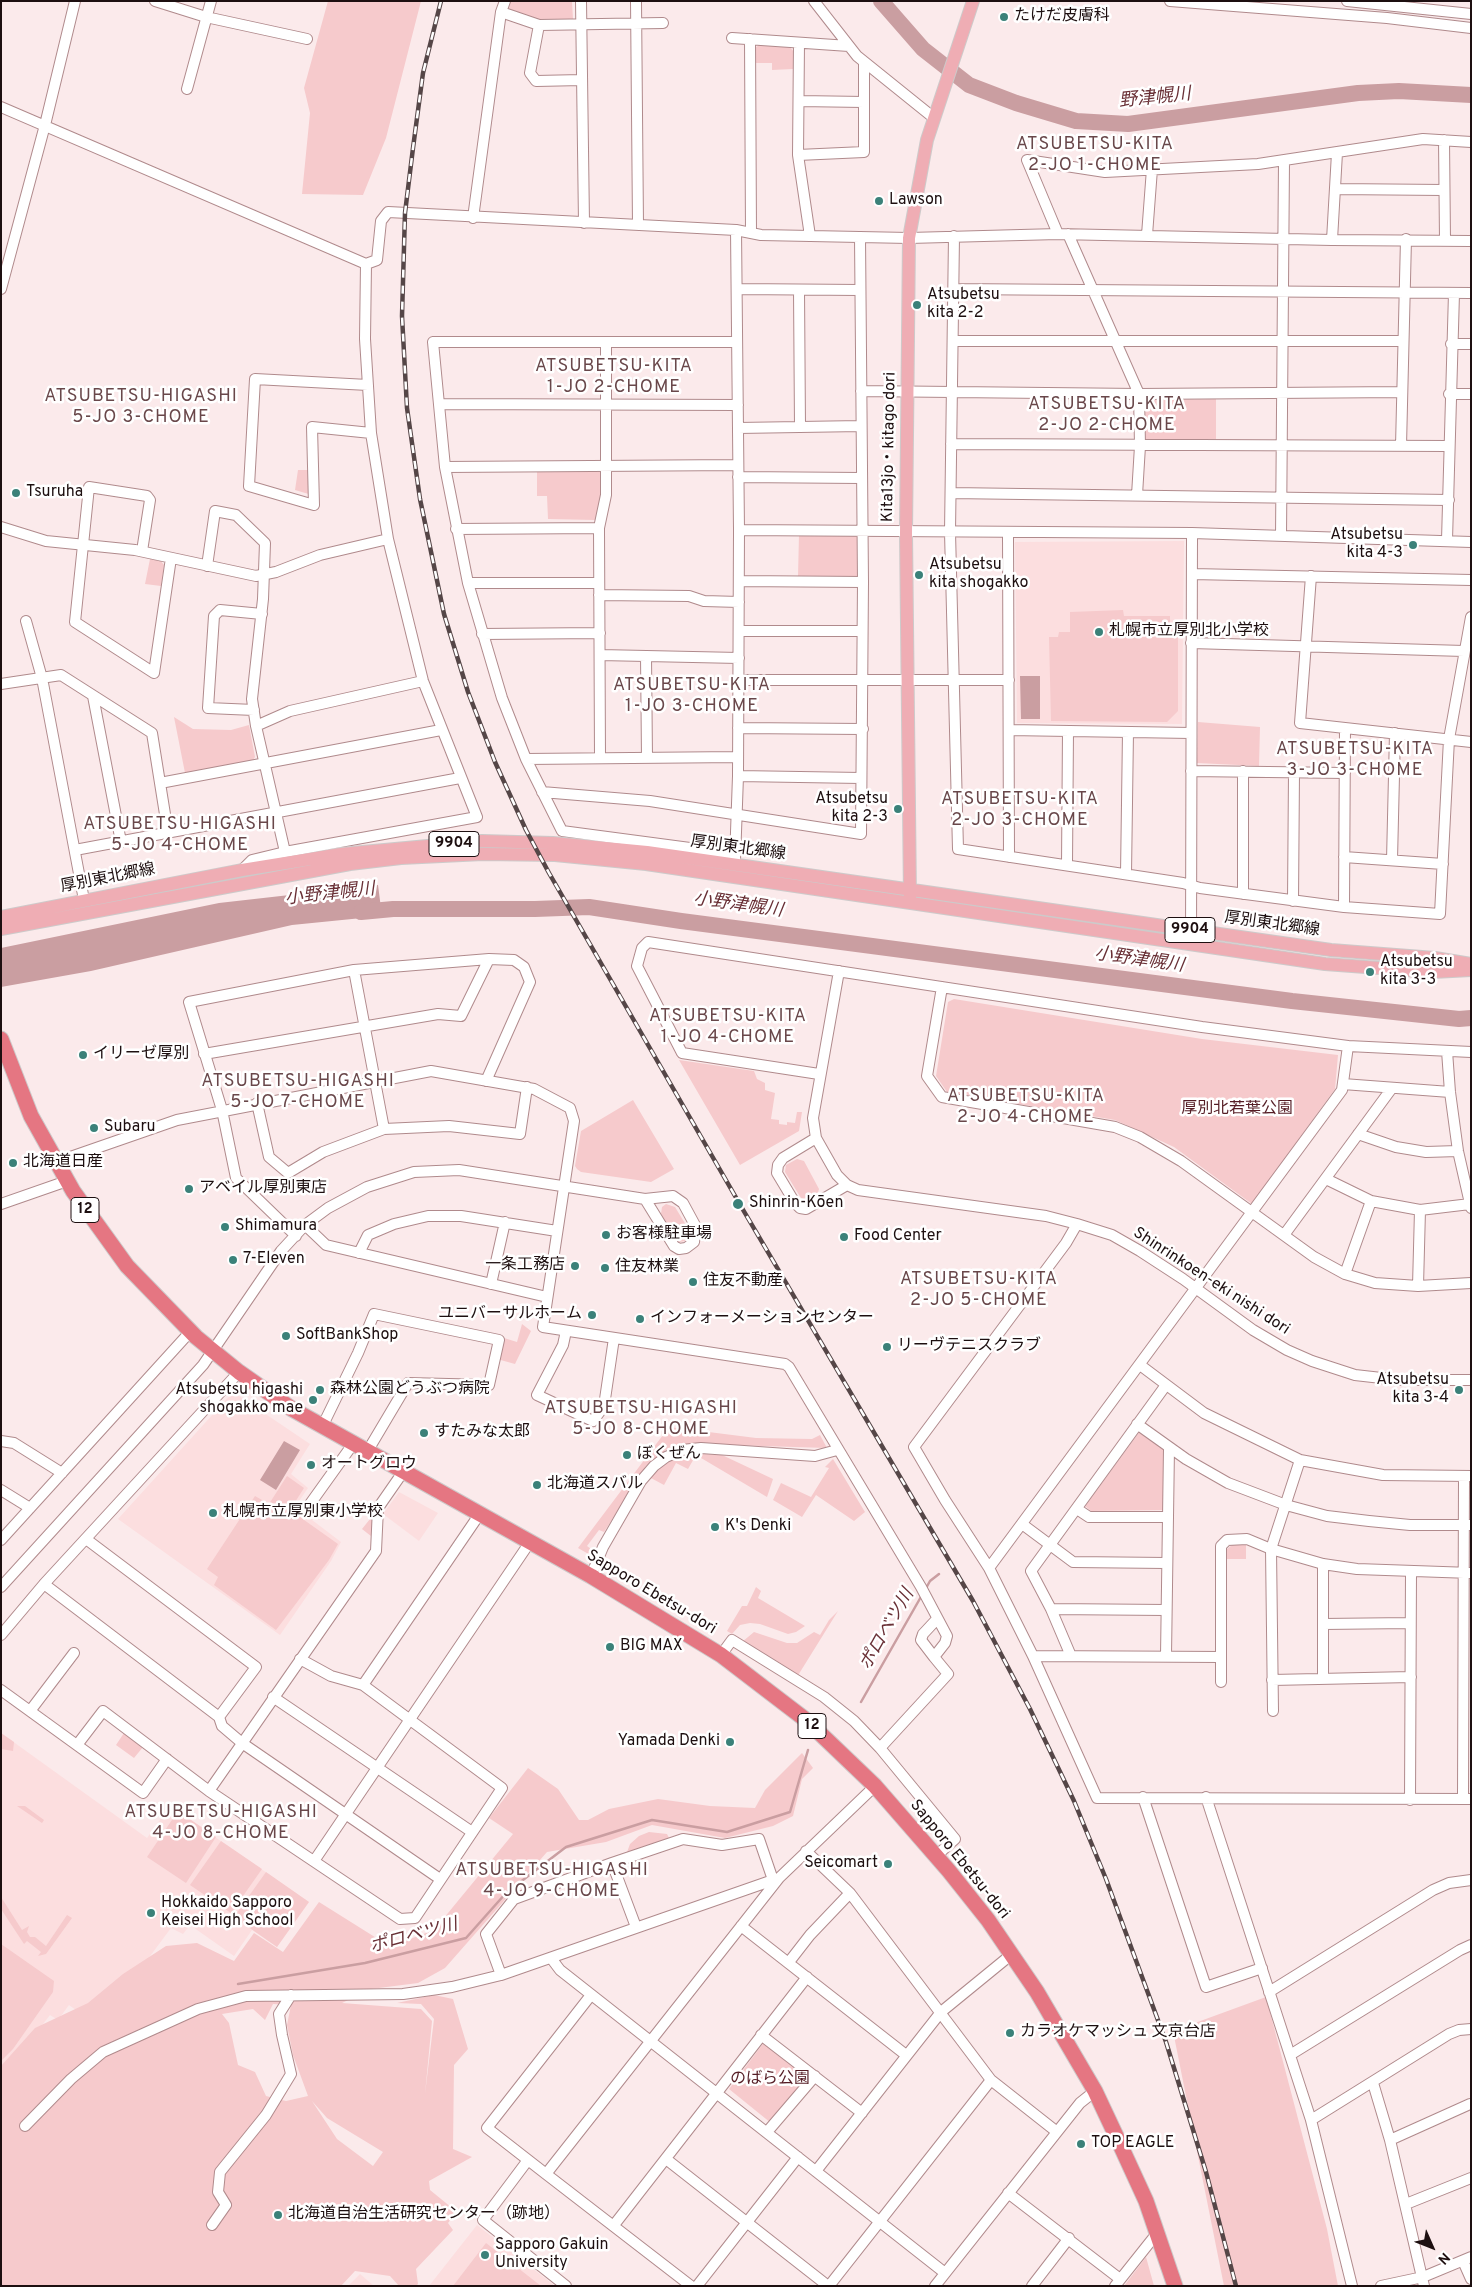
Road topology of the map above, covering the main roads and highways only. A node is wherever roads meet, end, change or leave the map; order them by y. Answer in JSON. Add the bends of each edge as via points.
{"nodes":[{"id":1,"x":973,"y":1,"type":"edge"},
{"id":2,"x":910,"y":896,"type":"junction"},
{"id":3,"x":1,"y":916,"type":"edge"},
{"id":4,"x":1,"y":929,"type":"edge"},
{"id":5,"x":1471,"y":964,"type":"edge"},
{"id":6,"x":1471,"y":970,"type":"edge"},
{"id":7,"x":1,"y":1039,"type":"edge"},
{"id":8,"x":1175,"y":2286,"type":"edge"}],
"edges":[{"from":1,"to":2,"type":"main road","name":"Kita13jo・kitago dori","via":[[927,140],[908,238],[906,533]]},
{"from":2,"to":3,"type":"main road","name":"厚別東北郷線","number":"9904","via":[[735,860],[558,844],[482,841],[340,854]]},
{"from":2,"to":4,"type":"main road","name":"厚別東北郷線","number":"9904","via":[[556,855],[483,854],[350,864]]},
{"from":2,"to":5,"type":"main road","name":"厚別東北郷線","number":"9904","via":[[1331,950]]},
{"from":2,"to":6,"type":"main road","name":"厚別東北郷線","number":"9904","via":[[1325,964],[1433,972]]},
{"from":7,"to":8,"type":"highway","name":"Sapporo Ebetsu-dori","number":"12","via":[[31,1116],[92,1220],[127,1266],[190,1332],[239,1372],[322,1427],[590,1576],[721,1655],[806,1720],[875,1786],[936,1856],[1012,1954],[1037,1992],[1095,2091],[1146,2201]]}]}
